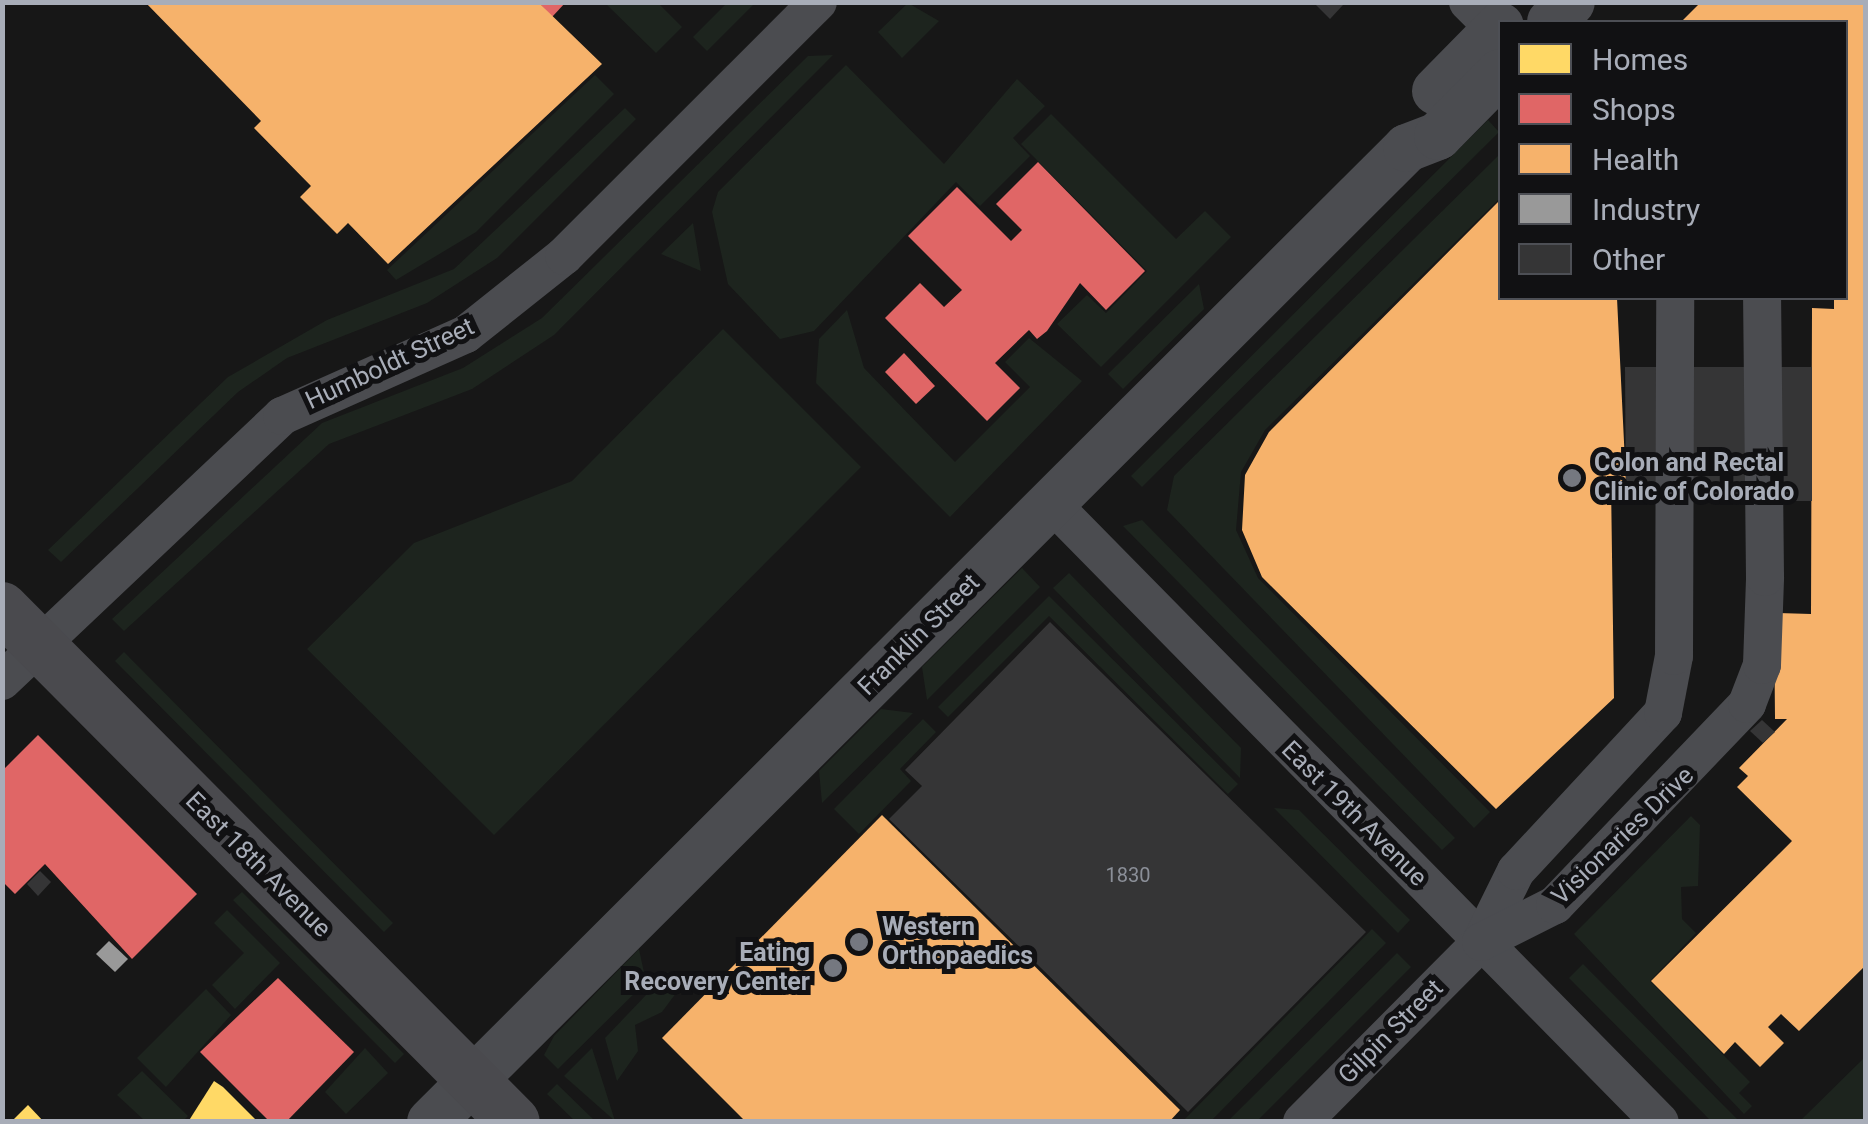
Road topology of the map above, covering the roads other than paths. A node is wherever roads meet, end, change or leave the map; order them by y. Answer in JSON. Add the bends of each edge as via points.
{"nodes":[{"id":1,"x":818,"y":2,"type":"edge"},
{"id":2,"x":1570,"y":2,"type":"edge"},
{"id":3,"x":1552,"y":20,"type":"edge"},
{"id":4,"x":1498,"y":28,"type":"edge"},
{"id":5,"x":1676,"y":300,"type":"edge"},
{"id":6,"x":1762,"y":300,"type":"edge"},
{"id":7,"x":1050,"y":504,"type":"junction"},
{"id":8,"x":2,"y":608,"type":"edge"},
{"id":9,"x":39,"y":645,"type":"junction"},
{"id":10,"x":2,"y":680,"type":"edge"},
{"id":11,"x":1481,"y":942,"type":"junction"},
{"id":12,"x":473,"y":1080,"type":"junction"},
{"id":13,"x":431,"y":1122,"type":"edge"},
{"id":14,"x":514,"y":1122,"type":"edge"},
{"id":15,"x":1302,"y":1122,"type":"edge"},
{"id":16,"x":1660,"y":1122,"type":"edge"}],
"edges":[{"from":1,"to":9,"type":"street","name":"Humboldt Street","via":[[522,292],[466,334],[282,416]]},
{"from":2,"to":3,"type":"street"},
{"from":4,"to":7,"type":"street","name":"Franklin Street","via":[[1414,112],[1407,148]]},
{"from":5,"to":11,"type":"street","name":"Visionaries Drive","via":[[1674,656],[1662,713],[1516,870]]},
{"from":6,"to":11,"type":"street","name":"Visionaries Drive","via":[[1762,665],[1748,704],[1555,905]]},
{"from":7,"to":11,"type":"street","name":"East 19th Avenue"},
{"from":7,"to":12,"type":"street","name":"Franklin Street"},
{"from":8,"to":9,"type":"main road","name":"East 18th Avenue"},
{"from":9,"to":10,"type":"street","name":"Humboldt Street"},
{"from":9,"to":12,"type":"main road","name":"East 18th Avenue"},
{"from":11,"to":15,"type":"street","name":"Gilpin Street"},
{"from":11,"to":16,"type":"street","name":"East 19th Avenue"},
{"from":12,"to":13,"type":"street","name":"Franklin Street"},
{"from":12,"to":14,"type":"main road","name":"East 18th Avenue"}]}
